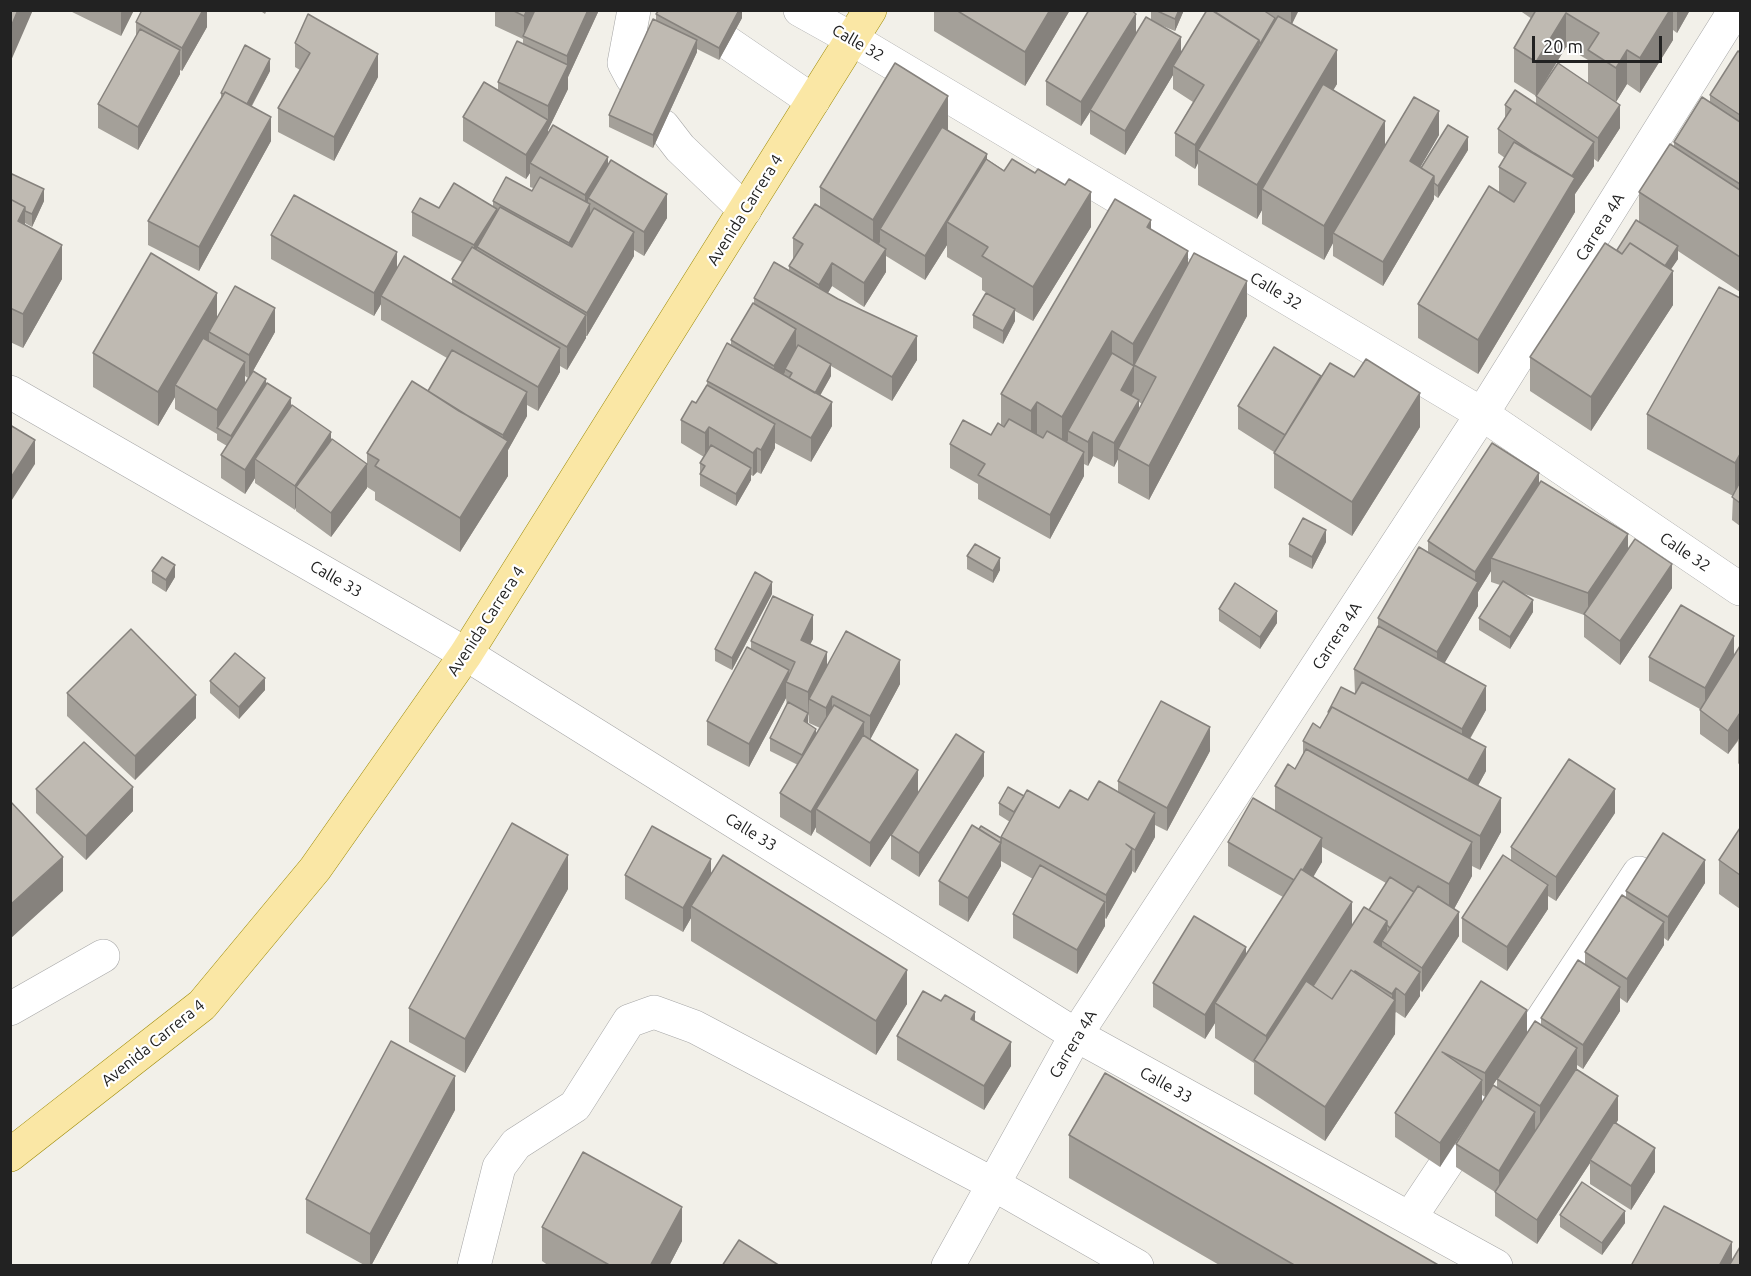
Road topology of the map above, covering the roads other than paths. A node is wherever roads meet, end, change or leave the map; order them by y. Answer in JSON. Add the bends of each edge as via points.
{"nodes":[{"id":1,"x":634,"y":10,"type":"edge"},
{"id":2,"x":800,"y":10,"type":"edge"},
{"id":3,"x":870,"y":10,"type":"edge"},
{"id":4,"x":1735,"y":10,"type":"edge"},
{"id":5,"x":852,"y":39,"type":"junction"},
{"id":6,"x":729,"y":43,"type":"edge"},
{"id":7,"x":632,"y":78,"type":"edge"},
{"id":8,"x":813,"y":101,"type":"junction"},
{"id":9,"x":663,"y":126,"type":"edge"},
{"id":10,"x":745,"y":210,"type":"junction"},
{"id":11,"x":10,"y":392,"type":"edge"},
{"id":12,"x":1482,"y":414,"type":"junction"},
{"id":13,"x":1740,"y":589,"type":"edge"},
{"id":14,"x":466,"y":654,"type":"junction"},
{"id":15,"x":1639,"y":873,"type":"edge"},
{"id":16,"x":103,"y":956,"type":"dead end"},
{"id":17,"x":10,"y":1009,"type":"edge"},
{"id":18,"x":1076,"y":1035,"type":"junction"},
{"id":19,"x":10,"y":1155,"type":"edge"},
{"id":20,"x":993,"y":1184,"type":"junction"},
{"id":21,"x":1410,"y":1218,"type":"junction"},
{"id":22,"x":474,"y":1266,"type":"edge"},
{"id":23,"x":948,"y":1266,"type":"edge"},
{"id":24,"x":1137,"y":1266,"type":"edge"},
{"id":25,"x":1496,"y":1266,"type":"edge"}],
"edges":[{"from":1,"to":7,"type":"street","via":[[624,63]]},
{"from":2,"to":5,"type":"street","name":"Calle 32"},
{"from":3,"to":5,"type":"main road","name":"Avenida Carrera 4"},
{"from":4,"to":12,"type":"street","name":"Carrera 4A"},
{"from":5,"to":8,"type":"main road","name":"Avenida Carrera 4"},
{"from":5,"to":12,"type":"street","name":"Calle 32"},
{"from":6,"to":8,"type":"street"},
{"from":8,"to":10,"type":"main road","name":"Avenida Carrera 4"},
{"from":9,"to":10,"type":"street","via":[[680,148]]},
{"from":10,"to":14,"type":"main road","name":"Avenida Carrera 4"},
{"from":11,"to":14,"type":"street","name":"Calle 33"},
{"from":12,"to":13,"type":"street","name":"Calle 32"},
{"from":12,"to":18,"type":"street","name":"Carrera 4A"},
{"from":14,"to":18,"type":"street","name":"Calle 33"},
{"from":14,"to":19,"type":"main road","name":"Avenida Carrera 4","via":[[315,869],[202,1005]]},
{"from":15,"to":21,"type":"street"},
{"from":16,"to":17,"type":"street"},
{"from":18,"to":20,"type":"street","name":"Carrera 4A"},
{"from":18,"to":21,"type":"street","name":"Calle 33"},
{"from":20,"to":22,"type":"street","via":[[695,1027],[654,1012],[629,1021],[575,1106],[516,1143],[499,1167]]},
{"from":20,"to":23,"type":"street","name":"Carrera 4A"},
{"from":20,"to":24,"type":"street"},
{"from":21,"to":25,"type":"street","name":"Calle 33"}]}
